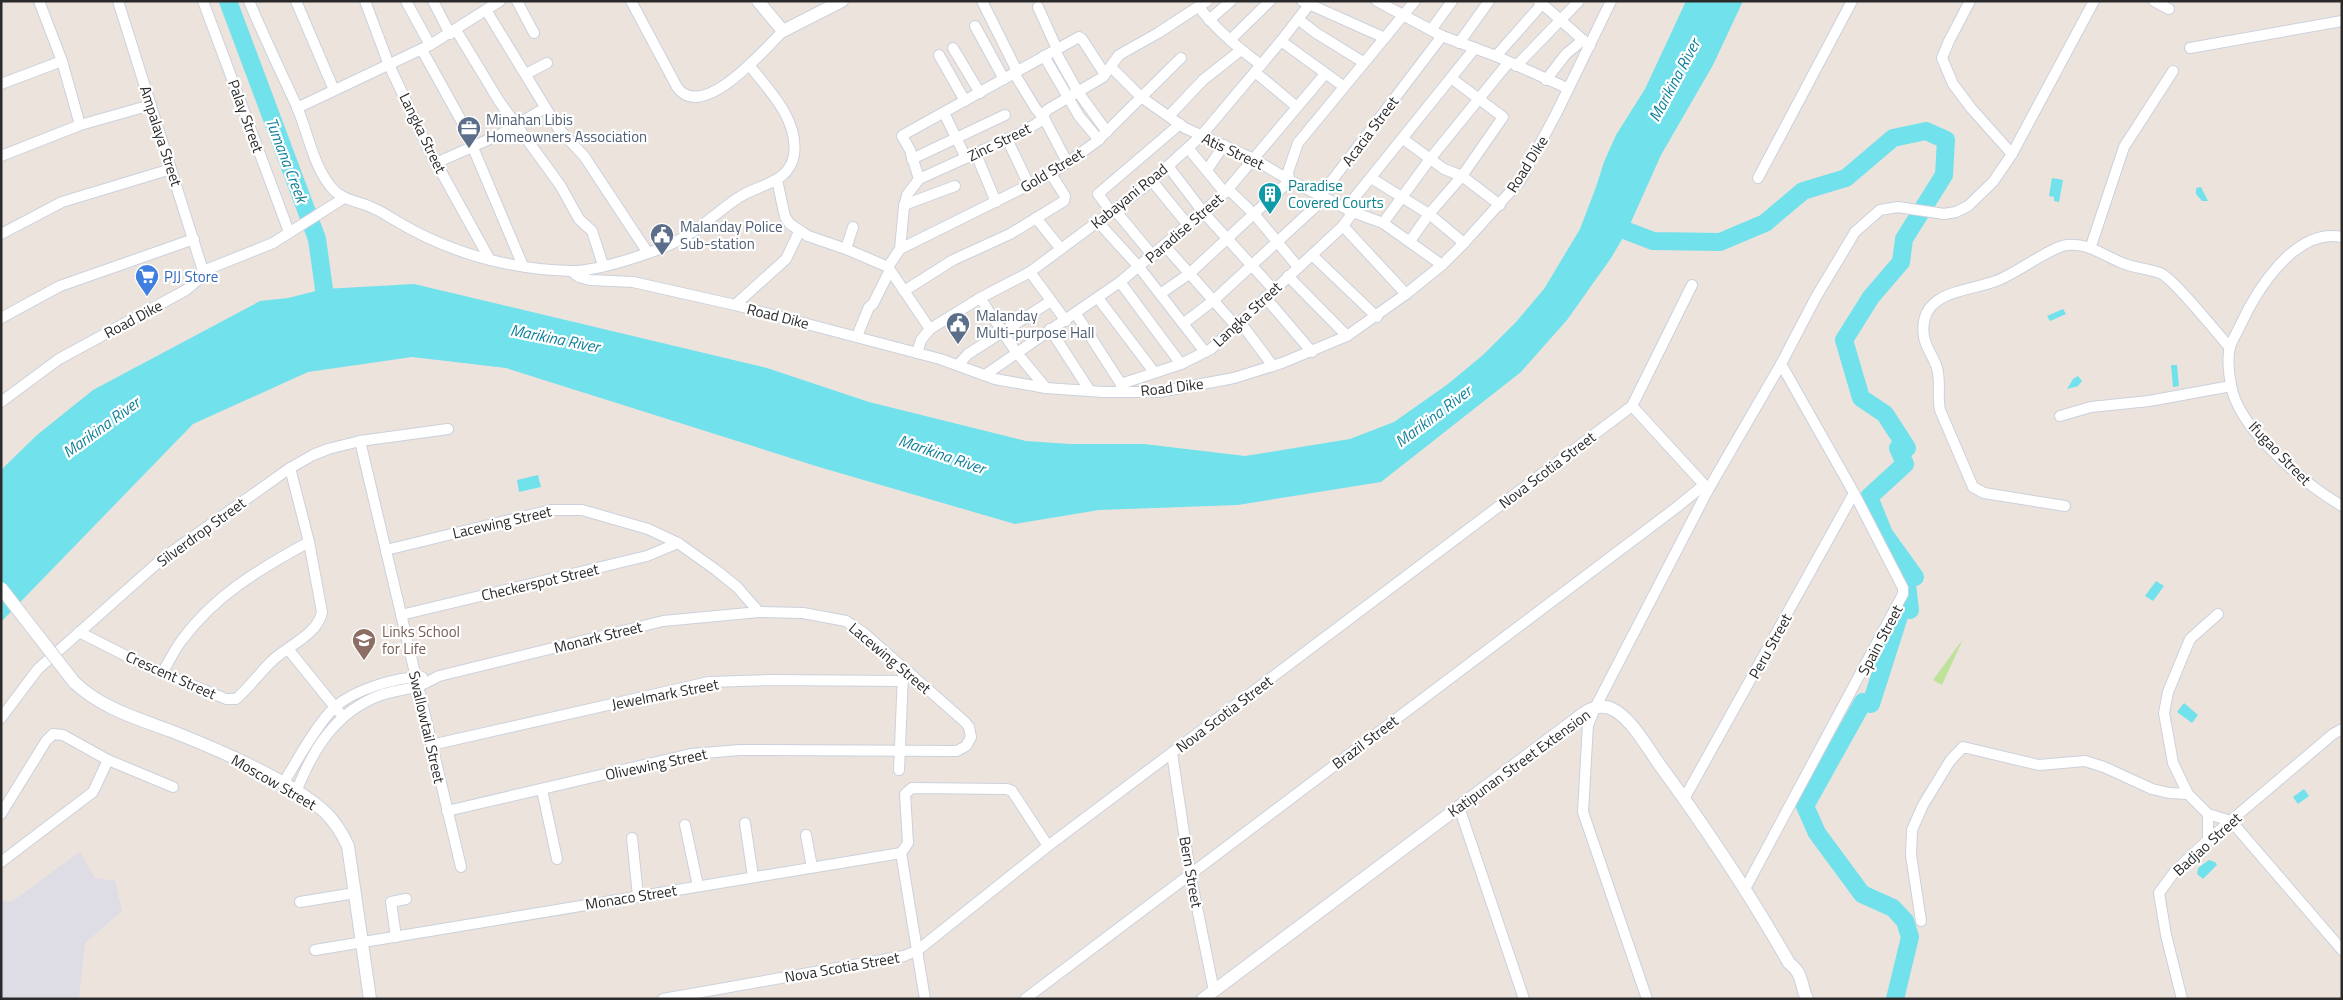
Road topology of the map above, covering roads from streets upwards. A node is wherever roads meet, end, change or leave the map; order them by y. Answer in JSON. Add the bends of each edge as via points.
{"nodes":[{"id":1,"x":39,"y":1,"type":"edge"},
{"id":2,"x":118,"y":1,"type":"edge"},
{"id":3,"x":203,"y":1,"type":"edge"},
{"id":4,"x":249,"y":1,"type":"edge"},
{"id":5,"x":296,"y":1,"type":"edge"},
{"id":6,"x":365,"y":1,"type":"edge"},
{"id":7,"x":406,"y":1,"type":"edge"},
{"id":8,"x":433,"y":1,"type":"edge"},
{"id":9,"x":500,"y":1,"type":"edge"},
{"id":10,"x":517,"y":1,"type":"edge"},
{"id":11,"x":631,"y":1,"type":"edge"},
{"id":12,"x":758,"y":1,"type":"edge"},
{"id":13,"x":842,"y":1,"type":"edge"},
{"id":14,"x":982,"y":1,"type":"edge"},
{"id":15,"x":1231,"y":1,"type":"edge"},
{"id":16,"x":1270,"y":1,"type":"edge"},
{"id":17,"x":1377,"y":1,"type":"edge"},
{"id":18,"x":1415,"y":1,"type":"edge"},
{"id":19,"x":1452,"y":1,"type":"edge"},
{"id":20,"x":1489,"y":1,"type":"edge"},
{"id":21,"x":1579,"y":1,"type":"edge"},
{"id":22,"x":1611,"y":1,"type":"edge"},
{"id":23,"x":1852,"y":1,"type":"edge"},
{"id":24,"x":1970,"y":1,"type":"edge"},
{"id":25,"x":2094,"y":1,"type":"edge"},
{"id":26,"x":2154,"y":1,"type":"edge"},
{"id":27,"x":1308,"y":2,"type":"edge"},
{"id":28,"x":1541,"y":2,"type":"edge"},
{"id":29,"x":1203,"y":4,"type":"edge"},
{"id":30,"x":1038,"y":7,"type":"dead end"},
{"id":31,"x":2169,"y":9,"type":"dead end"},
{"id":32,"x":486,"y":10,"type":"junction"},
{"id":33,"x":1404,"y":16,"type":"junction"},
{"id":34,"x":1298,"y":19,"type":"junction"},
{"id":35,"x":1209,"y":20,"type":"junction"},
{"id":36,"x":1561,"y":20,"type":"junction"},
{"id":37,"x":2340,"y":21,"type":"edge"},
{"id":38,"x":975,"y":26,"type":"dead end"},
{"id":39,"x":1431,"y":30,"type":"junction"},
{"id":40,"x":783,"y":31,"type":"junction"},
{"id":41,"x":453,"y":32,"type":"junction"},
{"id":42,"x":534,"y":33,"type":"dead end"},
{"id":43,"x":1442,"y":36,"type":"junction"},
{"id":44,"x":1385,"y":38,"type":"junction"},
{"id":45,"x":1230,"y":40,"type":"junction"},
{"id":46,"x":1281,"y":42,"type":"junction"},
{"id":47,"x":1459,"y":43,"type":"junction"},
{"id":48,"x":1587,"y":43,"type":"junction"},
{"id":49,"x":426,"y":48,"type":"junction"},
{"id":50,"x":953,"y":48,"type":"dead end"},
{"id":51,"x":1475,"y":48,"type":"junction"},
{"id":52,"x":2190,"y":48,"type":"dead end"},
{"id":53,"x":1056,"y":50,"type":"junction"},
{"id":54,"x":1241,"y":50,"type":"junction"},
{"id":55,"x":939,"y":54,"type":"dead end"},
{"id":56,"x":1044,"y":56,"type":"junction"},
{"id":57,"x":1496,"y":56,"type":"junction"},
{"id":58,"x":1181,"y":58,"type":"dead end"},
{"id":59,"x":62,"y":61,"type":"junction"},
{"id":60,"x":1364,"y":62,"type":"junction"},
{"id":61,"x":548,"y":63,"type":"dead end"},
{"id":62,"x":389,"y":65,"type":"junction"},
{"id":63,"x":749,"y":65,"type":"junction"},
{"id":64,"x":1512,"y":65,"type":"junction"},
{"id":65,"x":1258,"y":68,"type":"junction"},
{"id":66,"x":1108,"y":70,"type":"junction"},
{"id":67,"x":2173,"y":71,"type":"dead end"},
{"id":68,"x":1016,"y":72,"type":"junction"},
{"id":69,"x":526,"y":74,"type":"junction"},
{"id":70,"x":1325,"y":74,"type":"junction"},
{"id":71,"x":1451,"y":78,"type":"junction"},
{"id":72,"x":1004,"y":79,"type":"junction"},
{"id":73,"x":1546,"y":80,"type":"junction"},
{"id":74,"x":1,"y":84,"type":"edge"},
{"id":75,"x":1343,"y":86,"type":"junction"},
{"id":76,"x":1567,"y":88,"type":"junction"},
{"id":77,"x":334,"y":90,"type":"junction"},
{"id":78,"x":1078,"y":92,"type":"junction"},
{"id":79,"x":980,"y":93,"type":"junction"},
{"id":80,"x":1141,"y":97,"type":"junction"},
{"id":81,"x":1068,"y":98,"type":"junction"},
{"id":82,"x":1478,"y":98,"type":"junction"},
{"id":83,"x":965,"y":101,"type":"junction"},
{"id":84,"x":151,"y":105,"type":"junction"},
{"id":85,"x":297,"y":108,"type":"junction"},
{"id":86,"x":545,"y":108,"type":"junction"},
{"id":87,"x":1298,"y":108,"type":"junction"},
{"id":88,"x":944,"y":113,"type":"junction"},
{"id":89,"x":1005,"y":115,"type":"dead end"},
{"id":90,"x":1169,"y":116,"type":"junction"},
{"id":91,"x":1042,"y":117,"type":"junction"},
{"id":92,"x":1180,"y":124,"type":"junction"},
{"id":93,"x":80,"y":125,"type":"junction"},
{"id":94,"x":516,"y":125,"type":"junction"},
{"id":95,"x":1107,"y":132,"type":"junction"},
{"id":96,"x":1201,"y":136,"type":"junction"},
{"id":97,"x":957,"y":139,"type":"junction"},
{"id":98,"x":1007,"y":139,"type":"junction"},
{"id":99,"x":1403,"y":139,"type":"junction"},
{"id":100,"x":1098,"y":140,"type":"junction"},
{"id":101,"x":1224,"y":145,"type":"junction"},
{"id":102,"x":473,"y":146,"type":"junction"},
{"id":103,"x":1188,"y":148,"type":"junction"},
{"id":104,"x":976,"y":154,"type":"junction"},
{"id":105,"x":2012,"y":154,"type":"junction"},
{"id":106,"x":1,"y":156,"type":"edge"},
{"id":107,"x":966,"y":158,"type":"junction"},
{"id":108,"x":1254,"y":158,"type":"junction"},
{"id":109,"x":912,"y":159,"type":"junction"},
{"id":110,"x":1430,"y":159,"type":"junction"},
{"id":111,"x":1067,"y":162,"type":"junction"},
{"id":112,"x":436,"y":163,"type":"junction"},
{"id":113,"x":1168,"y":166,"type":"junction"},
{"id":114,"x":171,"y":168,"type":"junction"},
{"id":115,"x":1207,"y":170,"type":"junction"},
{"id":116,"x":1051,"y":174,"type":"junction"},
{"id":117,"x":1462,"y":176,"type":"junction"},
{"id":118,"x":1371,"y":178,"type":"junction"},
{"id":119,"x":1758,"y":178,"type":"dead end"},
{"id":120,"x":777,"y":180,"type":"junction"},
{"id":121,"x":919,"y":180,"type":"junction"},
{"id":122,"x":1289,"y":180,"type":"junction"},
{"id":123,"x":1152,"y":181,"type":"junction"},
{"id":124,"x":1029,"y":185,"type":"junction"},
{"id":125,"x":955,"y":186,"type":"dead end"},
{"id":126,"x":1226,"y":191,"type":"junction"},
{"id":127,"x":1321,"y":195,"type":"junction"},
{"id":128,"x":1402,"y":196,"type":"junction"},
{"id":129,"x":344,"y":198,"type":"junction"},
{"id":130,"x":996,"y":202,"type":"junction"},
{"id":131,"x":904,"y":205,"type":"junction"},
{"id":132,"x":1500,"y":205,"type":"junction"},
{"id":133,"x":1113,"y":211,"type":"junction"},
{"id":134,"x":1350,"y":211,"type":"junction"},
{"id":135,"x":1203,"y":212,"type":"junction"},
{"id":136,"x":1429,"y":214,"type":"junction"},
{"id":137,"x":1255,"y":215,"type":"junction"},
{"id":138,"x":1036,"y":218,"type":"junction"},
{"id":139,"x":1098,"y":222,"type":"junction"},
{"id":140,"x":1383,"y":223,"type":"junction"},
{"id":141,"x":1188,"y":225,"type":"junction"},
{"id":142,"x":1343,"y":226,"type":"junction"},
{"id":143,"x":853,"y":227,"type":"dead end"},
{"id":144,"x":288,"y":232,"type":"junction"},
{"id":145,"x":799,"y":232,"type":"junction"},
{"id":146,"x":1,"y":234,"type":"edge"},
{"id":147,"x":1228,"y":238,"type":"junction"},
{"id":148,"x":2342,"y":238,"type":"edge"},
{"id":149,"x":194,"y":240,"type":"junction"},
{"id":150,"x":1410,"y":241,"type":"junction"},
{"id":151,"x":1276,"y":242,"type":"junction"},
{"id":152,"x":1464,"y":243,"type":"junction"},
{"id":153,"x":1164,"y":246,"type":"junction"},
{"id":154,"x":2090,"y":246,"type":"junction"},
{"id":155,"x":846,"y":248,"type":"junction"},
{"id":156,"x":900,"y":249,"type":"junction"},
{"id":157,"x":1061,"y":249,"type":"junction"},
{"id":158,"x":648,"y":253,"type":"junction"},
{"id":159,"x":1312,"y":255,"type":"junction"},
{"id":160,"x":1153,"y":256,"type":"junction"},
{"id":161,"x":490,"y":260,"type":"junction"},
{"id":162,"x":603,"y":265,"type":"junction"},
{"id":163,"x":1251,"y":265,"type":"junction"},
{"id":164,"x":1442,"y":265,"type":"junction"},
{"id":165,"x":523,"y":266,"type":"junction"},
{"id":166,"x":1139,"y":267,"type":"junction"},
{"id":167,"x":1298,"y":267,"type":"junction"},
{"id":168,"x":889,"y":268,"type":"junction"},
{"id":169,"x":203,"y":271,"type":"junction"},
{"id":170,"x":571,"y":271,"type":"junction"},
{"id":171,"x":1030,"y":272,"type":"junction"},
{"id":172,"x":1188,"y":274,"type":"junction"},
{"id":173,"x":1288,"y":276,"type":"junction"},
{"id":174,"x":1120,"y":282,"type":"junction"},
{"id":175,"x":1692,"y":285,"type":"dead end"},
{"id":176,"x":904,"y":291,"type":"junction"},
{"id":177,"x":1269,"y":293,"type":"junction"},
{"id":178,"x":1160,"y":294,"type":"junction"},
{"id":179,"x":1406,"y":294,"type":"junction"},
{"id":180,"x":980,"y":298,"type":"junction"},
{"id":181,"x":1098,"y":298,"type":"junction"},
{"id":182,"x":1214,"y":300,"type":"junction"},
{"id":183,"x":1051,"y":301,"type":"junction"},
{"id":184,"x":735,"y":305,"type":"junction"},
{"id":185,"x":1076,"y":314,"type":"junction"},
{"id":186,"x":1377,"y":317,"type":"junction"},
{"id":187,"x":1,"y":318,"type":"edge"},
{"id":188,"x":1066,"y":321,"type":"junction"},
{"id":189,"x":1184,"y":323,"type":"junction"},
{"id":190,"x":1238,"y":324,"type":"junction"},
{"id":191,"x":1050,"y":328,"type":"junction"},
{"id":192,"x":930,"y":329,"type":"junction"},
{"id":193,"x":1002,"y":331,"type":"junction"},
{"id":194,"x":857,"y":336,"type":"junction"},
{"id":195,"x":1347,"y":336,"type":"junction"},
{"id":196,"x":2230,"y":348,"type":"junction"},
{"id":197,"x":1016,"y":352,"type":"junction"},
{"id":198,"x":1205,"y":352,"type":"junction"},
{"id":199,"x":1312,"y":352,"type":"junction"},
{"id":200,"x":917,"y":353,"type":"junction"},
{"id":201,"x":1180,"y":364,"type":"junction"},
{"id":202,"x":1781,"y":364,"type":"junction"},
{"id":203,"x":958,"y":365,"type":"junction"},
{"id":204,"x":1273,"y":366,"type":"junction"},
{"id":205,"x":1154,"y":372,"type":"junction"},
{"id":206,"x":985,"y":375,"type":"junction"},
{"id":207,"x":2231,"y":386,"type":"junction"},
{"id":208,"x":1046,"y":388,"type":"junction"},
{"id":209,"x":1121,"y":388,"type":"junction"},
{"id":210,"x":1090,"y":392,"type":"junction"},
{"id":211,"x":1,"y":402,"type":"edge"},
{"id":212,"x":1632,"y":406,"type":"junction"},
{"id":213,"x":2060,"y":416,"type":"dead end"},
{"id":214,"x":448,"y":429,"type":"dead end"},
{"id":215,"x":360,"y":442,"type":"junction"},
{"id":216,"x":290,"y":468,"type":"junction"},
{"id":217,"x":1706,"y":487,"type":"junction"},
{"id":218,"x":1854,"y":494,"type":"junction"},
{"id":219,"x":2065,"y":506,"type":"dead end"},
{"id":220,"x":2342,"y":506,"type":"edge"},
{"id":221,"x":309,"y":542,"type":"junction"},
{"id":222,"x":678,"y":543,"type":"junction"},
{"id":223,"x":386,"y":550,"type":"junction"},
{"id":224,"x":1,"y":588,"type":"edge"},
{"id":225,"x":759,"y":612,"type":"junction"},
{"id":226,"x":2218,"y":614,"type":"dead end"},
{"id":227,"x":401,"y":615,"type":"junction"},
{"id":228,"x":79,"y":632,"type":"junction"},
{"id":229,"x":288,"y":650,"type":"junction"},
{"id":230,"x":904,"y":670,"type":"junction"},
{"id":231,"x":162,"y":672,"type":"junction"},
{"id":232,"x":903,"y":681,"type":"junction"},
{"id":233,"x":417,"y":682,"type":"junction"},
{"id":234,"x":369,"y":687,"type":"junction"},
{"id":235,"x":373,"y":698,"type":"junction"},
{"id":236,"x":335,"y":707,"type":"junction"},
{"id":237,"x":1595,"y":708,"type":"junction"},
{"id":238,"x":342,"y":717,"type":"junction"},
{"id":239,"x":1,"y":718,"type":"edge"},
{"id":240,"x":2342,"y":729,"type":"edge"},
{"id":241,"x":431,"y":745,"type":"junction"},
{"id":242,"x":899,"y":750,"type":"junction"},
{"id":243,"x":1172,"y":753,"type":"junction"},
{"id":244,"x":108,"y":760,"type":"junction"},
{"id":245,"x":899,"y":770,"type":"dead end"},
{"id":246,"x":283,"y":784,"type":"junction"},
{"id":247,"x":173,"y":788,"type":"dead end"},
{"id":248,"x":542,"y":790,"type":"junction"},
{"id":249,"x":296,"y":792,"type":"junction"},
{"id":250,"x":2188,"y":794,"type":"junction"},
{"id":251,"x":1684,"y":799,"type":"junction"},
{"id":252,"x":1459,"y":807,"type":"junction"},
{"id":253,"x":447,"y":811,"type":"junction"},
{"id":254,"x":1,"y":814,"type":"edge"},
{"id":255,"x":2208,"y":814,"type":"junction"},
{"id":256,"x":2232,"y":821,"type":"junction"},
{"id":257,"x":745,"y":823,"type":"dead end"},
{"id":258,"x":685,"y":825,"type":"dead end"},
{"id":259,"x":806,"y":835,"type":"dead end"},
{"id":260,"x":632,"y":838,"type":"dead end"},
{"id":261,"x":2208,"y":840,"type":"junction"},
{"id":262,"x":1048,"y":846,"type":"junction"},
{"id":263,"x":901,"y":853,"type":"junction"},
{"id":264,"x":557,"y":859,"type":"dead end"},
{"id":265,"x":1,"y":862,"type":"edge"},
{"id":266,"x":461,"y":867,"type":"dead end"},
{"id":267,"x":812,"y":867,"type":"junction"},
{"id":268,"x":1190,"y":873,"type":"junction"},
{"id":269,"x":753,"y":877,"type":"junction"},
{"id":270,"x":698,"y":886,"type":"junction"},
{"id":271,"x":1745,"y":889,"type":"junction"},
{"id":272,"x":355,"y":893,"type":"junction"},
{"id":273,"x":638,"y":896,"type":"junction"},
{"id":274,"x":406,"y":899,"type":"dead end"},
{"id":275,"x":300,"y":902,"type":"dead end"},
{"id":276,"x":1921,"y":921,"type":"dead end"},
{"id":277,"x":396,"y":937,"type":"junction"},
{"id":278,"x":362,"y":942,"type":"junction"},
{"id":279,"x":314,"y":950,"type":"dead end"},
{"id":280,"x":918,"y":950,"type":"junction"},
{"id":281,"x":2342,"y":950,"type":"edge"},
{"id":282,"x":1214,"y":991,"type":"junction"},
{"id":283,"x":1806,"y":997,"type":"edge"},
{"id":284,"x":370,"y":999,"type":"edge"},
{"id":285,"x":663,"y":999,"type":"edge"},
{"id":286,"x":925,"y":999,"type":"edge"},
{"id":287,"x":1025,"y":999,"type":"edge"},
{"id":288,"x":1203,"y":999,"type":"edge"},
{"id":289,"x":1524,"y":999,"type":"edge"},
{"id":290,"x":1647,"y":999,"type":"edge"},
{"id":291,"x":2182,"y":999,"type":"edge"}],
"edges":[{"from":1,"to":59,"type":"street"},
{"from":2,"to":84,"type":"street","name":"Ampalaya Street"},
{"from":3,"to":144,"type":"street","name":"Palay Street"},
{"from":4,"to":85,"type":"street"},
{"from":5,"to":77,"type":"street"},
{"from":6,"to":62,"type":"street","name":"Langka Street"},
{"from":7,"to":49,"type":"street"},
{"from":8,"to":41,"type":"street"},
{"from":9,"to":32,"type":"street"},
{"from":10,"to":42,"type":"street"},
{"from":11,"to":63,"type":"street","via":[[674,83],[684,94],[693,97],[711,93]]},
{"from":12,"to":40,"type":"street"},
{"from":13,"to":40,"type":"street"},
{"from":14,"to":68,"type":"street"},
{"from":15,"to":35,"type":"street"},
{"from":16,"to":45,"type":"street"},
{"from":17,"to":33,"type":"street"},
{"from":18,"to":33,"type":"street"},
{"from":19,"to":39,"type":"street"},
{"from":20,"to":47,"type":"street"},
{"from":21,"to":36,"type":"street"},
{"from":22,"to":48,"type":"street","name":"Road Dike"},
{"from":23,"to":119,"type":"street"},
{"from":24,"to":105,"type":"street","via":[[1942,58],[1953,84]]},
{"from":25,"to":105,"type":"street"},
{"from":26,"to":31,"type":"street"},
{"from":27,"to":34,"type":"street","name":"Kabayani Road"},
{"from":27,"to":44,"type":"street"},
{"from":28,"to":36,"type":"street"},
{"from":28,"to":57,"type":"street"},
{"from":29,"to":35,"type":"street"},
{"from":29,"to":66,"type":"street","name":"Zinc Street","via":[[1119,55]]},
{"from":30,"to":53,"type":"street"},
{"from":32,"to":41,"type":"street"},
{"from":32,"to":69,"type":"street"},
{"from":33,"to":39,"type":"street"},
{"from":33,"to":44,"type":"street"},
{"from":34,"to":46,"type":"street","name":"Kabayani Road"},
{"from":34,"to":60,"type":"street","via":[[1316,34]]},
{"from":35,"to":45,"type":"street"},
{"from":36,"to":48,"type":"street"},
{"from":36,"to":64,"type":"street"},
{"from":37,"to":52,"type":"street"},
{"from":38,"to":72,"type":"street"},
{"from":39,"to":43,"type":"street"},
{"from":40,"to":63,"type":"street"},
{"from":41,"to":49,"type":"street"},
{"from":41,"to":94,"type":"street"},
{"from":43,"to":47,"type":"street"},
{"from":43,"to":127,"type":"street","name":"Acacia Street"},
{"from":44,"to":60,"type":"street"},
{"from":45,"to":54,"type":"street"},
{"from":46,"to":65,"type":"street","name":"Kabayani Road"},
{"from":46,"to":70,"type":"street"},
{"from":47,"to":51,"type":"street"},
{"from":48,"to":73,"type":"street","via":[[1566,54]]},
{"from":48,"to":76,"type":"street","name":"Road Dike"},
{"from":49,"to":62,"type":"street"},
{"from":49,"to":102,"type":"street"},
{"from":50,"to":79,"type":"street"},
{"from":51,"to":57,"type":"street"},
{"from":51,"to":71,"type":"street","name":"Langka Street"},
{"from":53,"to":56,"type":"street"},
{"from":53,"to":66,"type":"street","name":"Atis Street","via":[[1081,38]]},
{"from":53,"to":78,"type":"street"},
{"from":54,"to":65,"type":"street"},
{"from":54,"to":90,"type":"street","via":[[1202,80]]},
{"from":55,"to":83,"type":"street"},
{"from":56,"to":68,"type":"street"},
{"from":56,"to":81,"type":"street"},
{"from":57,"to":64,"type":"street"},
{"from":58,"to":80,"type":"street","name":"Gold Street"},
{"from":59,"to":74,"type":"street"},
{"from":59,"to":93,"type":"street"},
{"from":60,"to":75,"type":"street"},
{"from":61,"to":69,"type":"street"},
{"from":62,"to":77,"type":"street"},
{"from":62,"to":112,"type":"street","name":"Langka Street"},
{"from":63,"to":120,"type":"street","via":[[774,96],[793,133],[792,160]]},
{"from":64,"to":73,"type":"street"},
{"from":64,"to":82,"type":"street"},
{"from":65,"to":87,"type":"street"},
{"from":65,"to":96,"type":"street","name":"Kabayani Road"},
{"from":66,"to":78,"type":"street","name":"Zinc Street"},
{"from":66,"to":80,"type":"street","name":"Atis Street"},
{"from":67,"to":154,"type":"street","via":[[2124,147]]},
{"from":68,"to":72,"type":"street"},
{"from":68,"to":91,"type":"street"},
{"from":69,"to":86,"type":"street"},
{"from":70,"to":75,"type":"street"},
{"from":70,"to":87,"type":"street","name":"Paradise Street"},
{"from":71,"to":82,"type":"street"},
{"from":71,"to":99,"type":"street","name":"Langka Street"},
{"from":72,"to":79,"type":"street"},
{"from":73,"to":76,"type":"street"},
{"from":75,"to":122,"type":"street","via":[[1298,143],[1288,172]]},
{"from":76,"to":132,"type":"street","name":"Road Dike","via":[[1520,181]]},
{"from":77,"to":85,"type":"street"},
{"from":78,"to":81,"type":"street","name":"Zinc Street"},
{"from":78,"to":95,"type":"street"},
{"from":79,"to":83,"type":"street"},
{"from":80,"to":90,"type":"street","name":"Atis Street"},
{"from":80,"to":95,"type":"street","name":"Gold Street"},
{"from":81,"to":91,"type":"street","name":"Zinc Street","via":[[1046,110]]},
{"from":81,"to":100,"type":"street"},
{"from":82,"to":110,"type":"street"},
{"from":82,"to":117,"type":"street","via":[[1503,118]]},
{"from":83,"to":88,"type":"street"},
{"from":84,"to":93,"type":"street"},
{"from":84,"to":114,"type":"street","name":"Ampalaya Street"},
{"from":85,"to":129,"type":"street","via":[[320,167],[331,187]]},
{"from":86,"to":94,"type":"street"},
{"from":86,"to":158,"type":"street","via":[[558,128],[584,156]]},
{"from":87,"to":108,"type":"street","name":"Paradise Street"},
{"from":88,"to":97,"type":"street"},
{"from":88,"to":109,"type":"street","via":[[902,136]]},
{"from":89,"to":97,"type":"street"},
{"from":90,"to":92,"type":"street","name":"Atis Street"},
{"from":91,"to":98,"type":"street","name":"Zinc Street"},
{"from":91,"to":111,"type":"street"},
{"from":92,"to":96,"type":"street","name":"Atis Street"},
{"from":92,"to":133,"type":"street","via":[[1099,192],[1098,197]]},
{"from":93,"to":106,"type":"street"},
{"from":94,"to":102,"type":"street"},
{"from":94,"to":162,"type":"street","via":[[556,178],[579,219],[592,231]]},
{"from":95,"to":100,"type":"street","name":"Gold Street"},
{"from":96,"to":101,"type":"street","name":"Atis Street"},
{"from":96,"to":103,"type":"street","name":"Kabayani Road"},
{"from":97,"to":107,"type":"street"},
{"from":97,"to":109,"type":"street"},
{"from":98,"to":104,"type":"street","name":"Zinc Street"},
{"from":98,"to":124,"type":"street"},
{"from":99,"to":110,"type":"street"},
{"from":99,"to":118,"type":"street","name":"Langka Street"},
{"from":100,"to":111,"type":"street","name":"Gold Street"},
{"from":101,"to":108,"type":"street","name":"Atis Street"},
{"from":101,"to":115,"type":"street"},
{"from":102,"to":112,"type":"street"},
{"from":102,"to":165,"type":"street"},
{"from":103,"to":113,"type":"street","name":"Kabayani Road"},
{"from":103,"to":115,"type":"street"},
{"from":104,"to":107,"type":"street","name":"Zinc Street"},
{"from":104,"to":130,"type":"street"},
{"from":105,"to":202,"type":"street","via":[[1993,182],[1968,206],[1956,212],[1944,214],[1898,207],[1880,210],[1855,232]]},
{"from":107,"to":121,"type":"street","name":"Zinc Street"},
{"from":108,"to":122,"type":"street","name":"Atis Street"},
{"from":108,"to":126,"type":"street","name":"Paradise Street"},
{"from":109,"to":121,"type":"street"},
{"from":110,"to":117,"type":"street","via":[[1451,174]]},
{"from":110,"to":128,"type":"street"},
{"from":111,"to":116,"type":"street","name":"Gold Street"},
{"from":112,"to":161,"type":"street","name":"Langka Street"},
{"from":113,"to":123,"type":"street","name":"Kabayani Road"},
{"from":113,"to":135,"type":"street"},
{"from":114,"to":146,"type":"street","via":[[62,202]]},
{"from":114,"to":149,"type":"street","name":"Ampalaya Street"},
{"from":115,"to":126,"type":"street"},
{"from":116,"to":124,"type":"street","name":"Gold Street"},
{"from":116,"to":138,"type":"street","via":[[1065,199]]},
{"from":117,"to":132,"type":"street"},
{"from":117,"to":136,"type":"street"},
{"from":118,"to":128,"type":"street"},
{"from":118,"to":134,"type":"street","name":"Langka Street","via":[[1351,202]]},
{"from":120,"to":145,"type":"street","via":[[785,217]]},
{"from":120,"to":158,"type":"street","via":[[744,194],[688,235]]},
{"from":121,"to":131,"type":"street","via":[[907,195]]},
{"from":122,"to":127,"type":"street","name":"Atis Street"},
{"from":122,"to":137,"type":"street"},
{"from":123,"to":133,"type":"street","name":"Kabayani Road"},
{"from":123,"to":141,"type":"street"},
{"from":124,"to":130,"type":"street","name":"Gold Street"},
{"from":125,"to":131,"type":"street"},
{"from":126,"to":135,"type":"street","name":"Paradise Street"},
{"from":126,"to":137,"type":"street"},
{"from":127,"to":134,"type":"street","name":"Atis Street"},
{"from":127,"to":151,"type":"street","name":"Acacia Street","via":[[1315,207]]},
{"from":128,"to":136,"type":"street"},
{"from":128,"to":140,"type":"street"},
{"from":129,"to":144,"type":"street","name":"Road Dike"},
{"from":129,"to":161,"type":"street","via":[[376,209],[458,252]]},
{"from":130,"to":156,"type":"street","name":"Gold Street"},
{"from":131,"to":156,"type":"street"},
{"from":132,"to":152,"type":"street","name":"Road Dike"},
{"from":133,"to":139,"type":"street","name":"Kabayani Road"},
{"from":133,"to":160,"type":"street"},
{"from":134,"to":140,"type":"street","name":"Atis Street"},
{"from":134,"to":142,"type":"street","name":"Langka Street"},
{"from":135,"to":141,"type":"street","name":"Paradise Street"},
{"from":135,"to":147,"type":"street"},
{"from":136,"to":150,"type":"street"},
{"from":136,"to":152,"type":"street"},
{"from":137,"to":147,"type":"street"},
{"from":137,"to":151,"type":"street"},
{"from":138,"to":157,"type":"street"},
{"from":138,"to":176,"type":"street","via":[[1010,234],[953,260]]},
{"from":139,"to":157,"type":"street","name":"Kabayani Road"},
{"from":139,"to":166,"type":"street"},
{"from":140,"to":150,"type":"street","name":"Atis Street"},
{"from":141,"to":153,"type":"street","name":"Paradise Street"},
{"from":142,"to":159,"type":"street","name":"Langka Street"},
{"from":142,"to":179,"type":"street"},
{"from":143,"to":155,"type":"street"},
{"from":144,"to":169,"type":"street","name":"Road Dike","via":[[273,243]]},
{"from":145,"to":155,"type":"street"},
{"from":145,"to":184,"type":"street","via":[[786,259]]},
{"from":147,"to":163,"type":"street"},
{"from":147,"to":172,"type":"street"},
{"from":148,"to":196,"type":"street","name":"Ifugao Street","via":[[2320,239],[2303,246],[2268,276],[2252,299]]},
{"from":149,"to":169,"type":"street","name":"Ampalaya Street"},
{"from":149,"to":187,"type":"street","via":[[60,286]]},
{"from":150,"to":164,"type":"street","name":"Atis Street"},
{"from":151,"to":163,"type":"street","name":"Acacia Street"},
{"from":151,"to":167,"type":"street"},
{"from":152,"to":164,"type":"street","name":"Road Dike"},
{"from":153,"to":160,"type":"street","name":"Paradise Street"},
{"from":153,"to":172,"type":"street"},
{"from":154,"to":196,"type":"street","via":[[2127,266],[2162,273]]},
{"from":154,"to":219,"type":"street","via":[[2066,245],[2017,272],[1943,296],[1923,322],[1924,339],[1937,368],[1940,410],[1972,486],[1984,493]]},
{"from":155,"to":168,"type":"street"},
{"from":156,"to":168,"type":"street"},
{"from":157,"to":171,"type":"street","name":"Kabayani Road"},
{"from":158,"to":162,"type":"street"},
{"from":159,"to":167,"type":"street","name":"Langka Street"},
{"from":159,"to":186,"type":"street"},
{"from":160,"to":166,"type":"street","name":"Paradise Street"},
{"from":161,"to":165,"type":"street"},
{"from":162,"to":170,"type":"street"},
{"from":163,"to":177,"type":"street"},
{"from":163,"to":182,"type":"street","name":"Acacia Street"},
{"from":164,"to":179,"type":"street","name":"Road Dike"},
{"from":165,"to":170,"type":"street"},
{"from":166,"to":174,"type":"street","name":"Paradise Street"},
{"from":166,"to":178,"type":"street"},
{"from":167,"to":173,"type":"street","name":"Langka Street"},
{"from":168,"to":176,"type":"street"},
{"from":168,"to":194,"type":"street"},
{"from":169,"to":211,"type":"street","name":"Road Dike","via":[[186,290],[60,359]]},
{"from":170,"to":184,"type":"street","name":"Road Dike","via":[[590,280],[634,282]]},
{"from":171,"to":180,"type":"street","name":"Kabayani Road"},
{"from":171,"to":183,"type":"street"},
{"from":172,"to":178,"type":"street"},
{"from":172,"to":182,"type":"street"},
{"from":173,"to":177,"type":"street","name":"Langka Street"},
{"from":173,"to":195,"type":"street"},
{"from":174,"to":181,"type":"street","name":"Paradise Street"},
{"from":174,"to":201,"type":"street"},
{"from":175,"to":212,"type":"street","name":"Nova Scotia Street"},
{"from":176,"to":192,"type":"street"},
{"from":177,"to":190,"type":"street","name":"Langka Street"},
{"from":177,"to":199,"type":"street"},
{"from":178,"to":189,"type":"street"},
{"from":179,"to":186,"type":"street","name":"Road Dike"},
{"from":180,"to":192,"type":"street","name":"Kabayani Road"},
{"from":180,"to":193,"type":"street"},
{"from":181,"to":185,"type":"street","name":"Paradise Street"},
{"from":181,"to":205,"type":"street"},
{"from":182,"to":189,"type":"street","name":"Acacia Street"},
{"from":182,"to":190,"type":"street"},
{"from":183,"to":188,"type":"street"},
{"from":183,"to":193,"type":"street"},
{"from":184,"to":194,"type":"street","name":"Road Dike"},
{"from":185,"to":188,"type":"street","name":"Paradise Street"},
{"from":185,"to":209,"type":"street"},
{"from":186,"to":195,"type":"street","name":"Road Dike"},
{"from":188,"to":191,"type":"street","name":"Paradise Street"},
{"from":189,"to":198,"type":"street"},
{"from":190,"to":198,"type":"street","name":"Langka Street"},
{"from":190,"to":204,"type":"street"},
{"from":191,"to":197,"type":"street","name":"Paradise Street"},
{"from":191,"to":210,"type":"street"},
{"from":192,"to":200,"type":"street","name":"Kabayani Road","via":[[921,340]]},
{"from":193,"to":197,"type":"street"},
{"from":193,"to":203,"type":"street","via":[[968,354]]},
{"from":194,"to":200,"type":"street","name":"Road Dike"},
{"from":195,"to":199,"type":"street","name":"Road Dike"},
{"from":196,"to":207,"type":"street","name":"Ifugao Street"},
{"from":197,"to":206,"type":"street","name":"Paradise Street"},
{"from":197,"to":208,"type":"street"},
{"from":198,"to":201,"type":"street","name":"Langka Street"},
{"from":199,"to":204,"type":"street","name":"Road Dike"},
{"from":200,"to":203,"type":"street","name":"Road Dike"},
{"from":201,"to":205,"type":"street","name":"Langka Street"},
{"from":202,"to":217,"type":"street"},
{"from":202,"to":218,"type":"street","name":"Spain Street"},
{"from":203,"to":206,"type":"street","name":"Road Dike"},
{"from":204,"to":209,"type":"street","name":"Road Dike","via":[[1234,378],[1159,392]]},
{"from":205,"to":209,"type":"street","name":"Langka Street"},
{"from":206,"to":208,"type":"street","name":"Road Dike"},
{"from":207,"to":213,"type":"street","via":[[2092,407]]},
{"from":207,"to":220,"type":"street","name":"Ifugao Street","via":[[2249,422],[2267,444],[2307,483]]},
{"from":208,"to":210,"type":"street","name":"Road Dike"},
{"from":209,"to":210,"type":"street","name":"Road Dike"},
{"from":212,"to":217,"type":"street"},
{"from":212,"to":243,"type":"street","name":"Nova Scotia Street"},
{"from":214,"to":215,"type":"street","name":"Silverdrop Street"},
{"from":215,"to":216,"type":"street","name":"Silverdrop Street","via":[[320,452]]},
{"from":215,"to":223,"type":"street","name":"Swallowtail Street"},
{"from":216,"to":221,"type":"street","name":"Crescent Street"},
{"from":216,"to":228,"type":"street","name":"Silverdrop Street","via":[[163,558]]},
{"from":217,"to":237,"type":"street"},
{"from":217,"to":268,"type":"street","name":"Brazil Street"},
{"from":218,"to":251,"type":"street","name":"Peru Street"},
{"from":218,"to":271,"type":"street","name":"Spain Street","via":[[1902,588],[1902,598]]},
{"from":221,"to":229,"type":"street","name":"Crescent Street","via":[[322,612],[317,625]]},
{"from":221,"to":231,"type":"street","via":[[227,592],[181,640]]},
{"from":222,"to":223,"type":"street","name":"Lacewing Street","via":[[648,529],[582,510],[551,510]]},
{"from":222,"to":225,"type":"street","name":"Lacewing Street","via":[[723,576]]},
{"from":222,"to":227,"type":"street","name":"Checkerspot Street","via":[[648,556]]},
{"from":223,"to":227,"type":"street","name":"Swallowtail Street"},
{"from":224,"to":246,"type":"street","name":"Moscow Street","bridge":true,"via":[[74,682],[90,696],[108,707],[210,747]]},
{"from":225,"to":230,"type":"street","name":"Lacewing Street","via":[[803,613],[846,621]]},
{"from":225,"to":233,"type":"street","name":"Monark Street","via":[[663,621]]},
{"from":226,"to":250,"type":"street","via":[[2190,640],[2168,692],[2164,713],[2174,763]]},
{"from":227,"to":233,"type":"street","name":"Swallowtail Street"},
{"from":228,"to":231,"type":"street","name":"Crescent Street"},
{"from":228,"to":239,"type":"street","name":"Silverdrop Street","via":[[38,669]]},
{"from":229,"to":231,"type":"street","name":"Crescent Street","via":[[275,658],[236,699],[226,699]]},
{"from":229,"to":236,"type":"street"},
{"from":230,"to":232,"type":"street"},
{"from":230,"to":242,"type":"street","name":"Lacewing Street","via":[[966,722],[971,737],[966,746],[957,751]]},
{"from":232,"to":241,"type":"street","name":"Jewelmark Street","via":[[709,682]]},
{"from":232,"to":242,"type":"street"},
{"from":233,"to":234,"type":"street","name":"Monark Street"},
{"from":233,"to":235,"type":"street","name":"Monark Street"},
{"from":233,"to":241,"type":"street","name":"Swallowtail Street"},
{"from":234,"to":235,"type":"street"},
{"from":234,"to":236,"type":"street","name":"Monark Street"},
{"from":235,"to":238,"type":"street","name":"Monark Street"},
{"from":236,"to":238,"type":"street"},
{"from":236,"to":246,"type":"street","name":"Monark Street"},
{"from":237,"to":251,"type":"street","name":"Katipunan Street Extension","via":[[1608,707],[1622,715]]},
{"from":237,"to":252,"type":"street","name":"Katipunan Street Extension"},
{"from":237,"to":290,"type":"street","via":[[1588,733],[1583,812]]},
{"from":238,"to":249,"type":"street","name":"Monark Street","via":[[328,731],[306,767]]},
{"from":240,"to":256,"type":"street","name":"Badjao Street"},
{"from":241,"to":253,"type":"street","name":"Swallowtail Street"},
{"from":242,"to":245,"type":"street"},
{"from":242,"to":248,"type":"street","name":"Olivewing Street","via":[[740,750],[691,754]]},
{"from":243,"to":262,"type":"street","name":"Nova Scotia Street"},
{"from":243,"to":268,"type":"street","name":"Bern Street"},
{"from":244,"to":247,"type":"street"},
{"from":244,"to":254,"type":"street","via":[[63,735],[53,734]]},
{"from":244,"to":265,"type":"street","via":[[93,792]]},
{"from":246,"to":249,"type":"street","name":"Moscow Street"},
{"from":248,"to":253,"type":"street","name":"Olivewing Street"},
{"from":248,"to":264,"type":"street"},
{"from":249,"to":272,"type":"street","name":"Moscow Street","via":[[326,813],[343,835],[350,856]]},
{"from":250,"to":255,"type":"street"},
{"from":250,"to":276,"type":"street","via":[[2152,789],[2085,761],[2038,765],[1963,747],[1950,761],[1912,830],[1911,855]]},
{"from":251,"to":271,"type":"street","name":"Katipunan Street Extension"},
{"from":252,"to":282,"type":"street","name":"Katipunan Street Extension"},
{"from":252,"to":289,"type":"street"},
{"from":253,"to":266,"type":"street","name":"Swallowtail Street"},
{"from":255,"to":256,"type":"street"},
{"from":255,"to":261,"type":"street"},
{"from":256,"to":261,"type":"street","name":"Badjao Street"},
{"from":256,"to":281,"type":"street"},
{"from":257,"to":269,"type":"street"},
{"from":258,"to":270,"type":"street"},
{"from":259,"to":267,"type":"street"},
{"from":260,"to":273,"type":"street"},
{"from":261,"to":291,"type":"street","name":"Badjao Street","via":[[2175,871],[2159,893]]},
{"from":262,"to":263,"type":"street","via":[[1012,791],[912,788],[905,794],[908,843]]},
{"from":262,"to":280,"type":"street","name":"Nova Scotia Street"},
{"from":263,"to":267,"type":"street","name":"Monaco Street"},
{"from":263,"to":280,"type":"street"},
{"from":267,"to":269,"type":"street","name":"Monaco Street"},
{"from":268,"to":282,"type":"street","name":"Bern Street"},
{"from":268,"to":287,"type":"street","name":"Brazil Street"},
{"from":269,"to":270,"type":"street","name":"Monaco Street"},
{"from":270,"to":273,"type":"street","name":"Monaco Street"},
{"from":271,"to":283,"type":"street","name":"Katipunan Street Extension","via":[[1789,963],[1796,968]]},
{"from":272,"to":275,"type":"street"},
{"from":272,"to":278,"type":"street","name":"Moscow Street"},
{"from":273,"to":277,"type":"street","name":"Monaco Street"},
{"from":274,"to":277,"type":"street","via":[[390,902]]},
{"from":277,"to":278,"type":"street","name":"Monaco Street"},
{"from":278,"to":279,"type":"street","name":"Monaco Street"},
{"from":278,"to":284,"type":"street","name":"Moscow Street"},
{"from":280,"to":285,"type":"street","name":"Nova Scotia Street","via":[[904,956]]},
{"from":280,"to":286,"type":"street"},
{"from":282,"to":288,"type":"street","name":"Katipunan Street Extension"}]}
